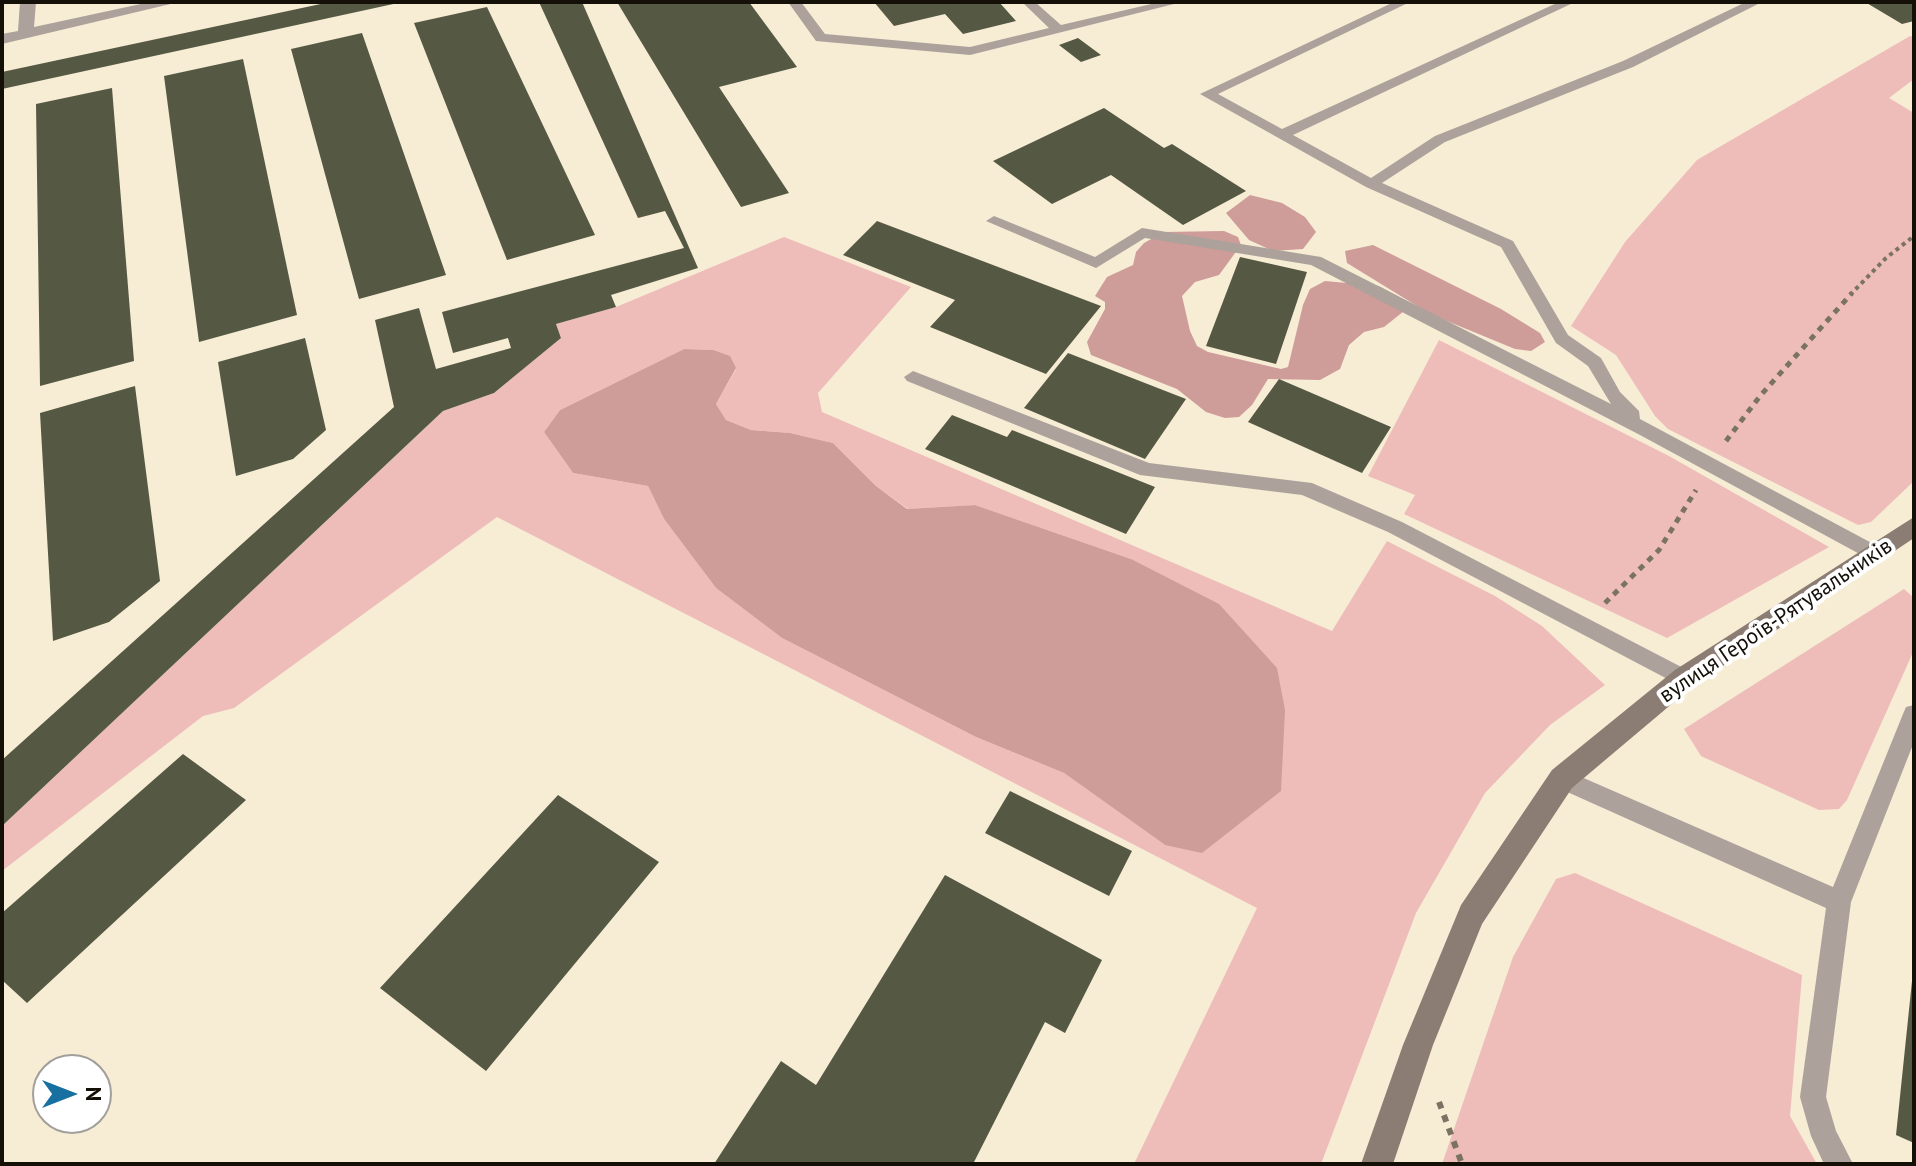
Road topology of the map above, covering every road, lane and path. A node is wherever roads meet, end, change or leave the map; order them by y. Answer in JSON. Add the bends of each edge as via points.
{"nodes":[{"id":1,"x":28,"y":2,"type":"edge"},
{"id":2,"x":171,"y":2,"type":"edge"},
{"id":3,"x":794,"y":2,"type":"edge"},
{"id":4,"x":1028,"y":2,"type":"edge"},
{"id":5,"x":1176,"y":2,"type":"edge"},
{"id":6,"x":1404,"y":2,"type":"edge"},
{"id":7,"x":1569,"y":2,"type":"edge"},
{"id":8,"x":1756,"y":2,"type":"edge"},
{"id":9,"x":1058,"y":30,"type":"junction"},
{"id":10,"x":26,"y":34,"type":"junction"},
{"id":11,"x":2,"y":39,"type":"edge"},
{"id":12,"x":1282,"y":135,"type":"junction"},
{"id":13,"x":1371,"y":184,"type":"junction"},
{"id":14,"x":994,"y":221,"type":"dead end"},
{"id":15,"x":1914,"y":236,"type":"edge"},
{"id":16,"x":913,"y":377,"type":"dead end"},
{"id":17,"x":1646,"y":430,"type":"junction"},
{"id":18,"x":1709,"y":464,"type":"junction"},
{"id":19,"x":1912,"y":532,"type":"edge"},
{"id":20,"x":1874,"y":553,"type":"junction"},
{"id":21,"x":1578,"y":622,"type":"junction"},
{"id":22,"x":1684,"y":678,"type":"junction"},
{"id":23,"x":1914,"y":714,"type":"edge"},
{"id":24,"x":1562,"y":779,"type":"junction"},
{"id":25,"x":1839,"y":902,"type":"junction"},
{"id":26,"x":1377,"y":1164,"type":"edge"},
{"id":27,"x":1839,"y":1164,"type":"edge"}],
"edges":[{"from":1,"to":10,"type":"street"},
{"from":2,"to":10,"type":"street"},
{"from":3,"to":9,"type":"lane","via":[[821,38],[970,51]]},
{"from":4,"to":9,"type":"lane"},
{"from":5,"to":9,"type":"lane"},
{"from":6,"to":12,"type":"lane","via":[[1207,94]]},
{"from":7,"to":12,"type":"lane"},
{"from":8,"to":13,"type":"lane","via":[[1628,64],[1440,139]]},
{"from":10,"to":11,"type":"street"},
{"from":12,"to":13,"type":"lane"},
{"from":13,"to":17,"type":"lane","via":[[1507,244],[1562,339],[1595,362],[1613,396]]},
{"from":14,"to":17,"type":"lane","via":[[1096,263],[1142,233],[1315,261]]},
{"from":15,"to":18,"type":"path","via":[[1832,314]]},
{"from":16,"to":21,"type":"lane","via":[[1147,470],[1305,488],[1395,527]]},
{"from":17,"to":18,"type":"lane"},
{"from":18,"to":20,"type":"lane"},
{"from":18,"to":21,"type":"path","via":[[1659,550],[1623,589]]},
{"from":19,"to":20,"type":"street","name":"вулиця Героїв-Рятувальників"},
{"from":20,"to":22,"type":"street","name":"вулиця Героїв-Рятувальників"},
{"from":21,"to":22,"type":"lane"},
{"from":22,"to":24,"type":"street","name":"вулиця Героїв-Рятувальників"},
{"from":23,"to":25,"type":"lane"},
{"from":24,"to":25,"type":"lane"},
{"from":24,"to":26,"type":"street","name":"вулиця Героїв-Рятувальників","via":[[1471,915]]},
{"from":25,"to":27,"type":"lane","via":[[1813,1097]]}]}
